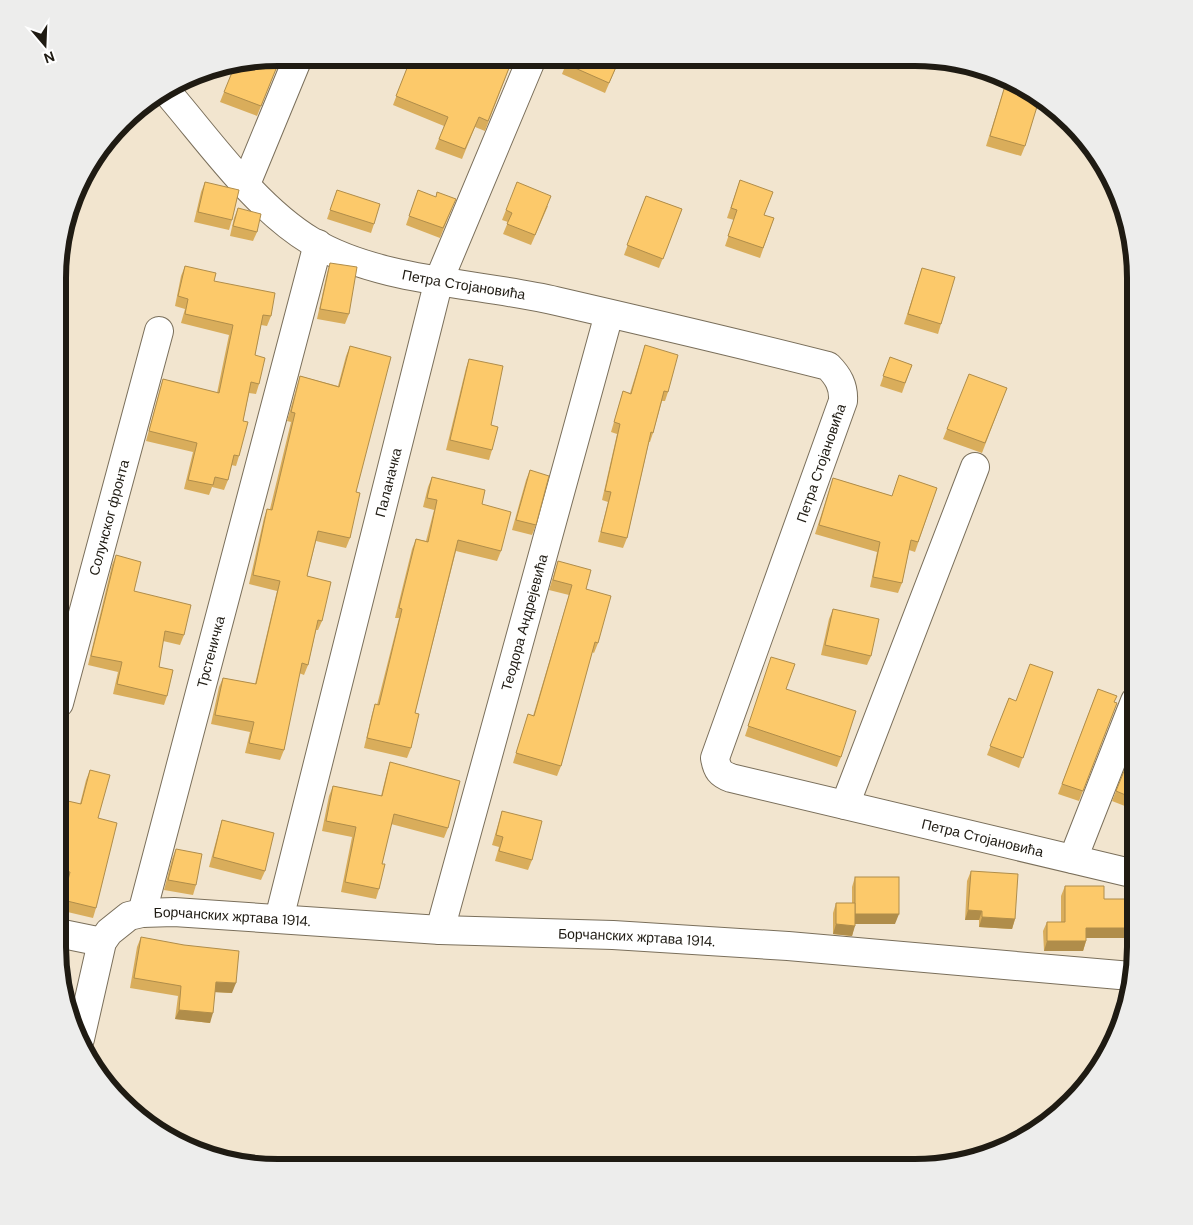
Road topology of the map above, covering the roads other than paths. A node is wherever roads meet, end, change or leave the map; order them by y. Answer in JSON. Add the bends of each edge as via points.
{"nodes":[{"id":1,"x":295,"y":66,"type":"edge"},
{"id":2,"x":529,"y":66,"type":"edge"},
{"id":3,"x":170,"y":96,"type":"edge"},
{"id":4,"x":246,"y":184,"type":"junction"},
{"id":5,"x":318,"y":244,"type":"junction"},
{"id":6,"x":439,"y":280,"type":"junction"},
{"id":7,"x":609,"y":314,"type":"junction"},
{"id":8,"x":159,"y":331,"type":"dead end"},
{"id":9,"x":975,"y":467,"type":"dead end"},
{"id":10,"x":66,"y":677,"type":"edge"},
{"id":11,"x":1127,"y":721,"type":"edge"},
{"id":12,"x":845,"y":805,"type":"junction"},
{"id":13,"x":1073,"y":859,"type":"junction"},
{"id":14,"x":1127,"y":872,"type":"edge"},
{"id":15,"x":142,"y":913,"type":"junction"},
{"id":16,"x":279,"y":919,"type":"junction"},
{"id":17,"x":440,"y":930,"type":"junction"},
{"id":18,"x":66,"y":935,"type":"edge"},
{"id":19,"x":102,"y":942,"type":"junction"},
{"id":20,"x":1125,"y":976,"type":"edge"},
{"id":21,"x":82,"y":1028,"type":"edge"}],
"edges":[{"from":1,"to":4,"type":"street"},
{"from":2,"to":6,"type":"street","name":"Паланачка"},
{"from":3,"to":4,"type":"street","name":"Петра Стојановића"},
{"from":4,"to":5,"type":"street","name":"Петра Стојановића","via":[[276,214]]},
{"from":5,"to":6,"type":"street","name":"Петра Стојановића","via":[[342,258]]},
{"from":5,"to":15,"type":"street","name":"Трстеничка"},
{"from":6,"to":7,"type":"street","name":"Петра Стојановића","via":[[556,300]]},
{"from":6,"to":16,"type":"street","name":"Паланачка"},
{"from":7,"to":12,"type":"street","name":"Петра Стојановића","via":[[828,366],[840,382],[844,391],[843,401],[715,758],[717,769],[731,778]]},
{"from":7,"to":17,"type":"street","name":"Теодора Андрејевића"},
{"from":8,"to":10,"type":"street","name":"Солунског фронта"},
{"from":9,"to":12,"type":"street"},
{"from":11,"to":13,"type":"street"},
{"from":12,"to":13,"type":"street","name":"Петра Стојановића"},
{"from":13,"to":14,"type":"street","name":"Петра Стојановића"},
{"from":15,"to":16,"type":"street","name":"Борчанских жртава 1914."},
{"from":15,"to":19,"type":"street","via":[[129,916]]},
{"from":16,"to":17,"type":"street","name":"Борчанских жртава 1914."},
{"from":17,"to":20,"type":"street","name":"Борчанских жртава 1914.","via":[[622,935]]},
{"from":18,"to":19,"type":"street"},
{"from":19,"to":21,"type":"street"}]}
